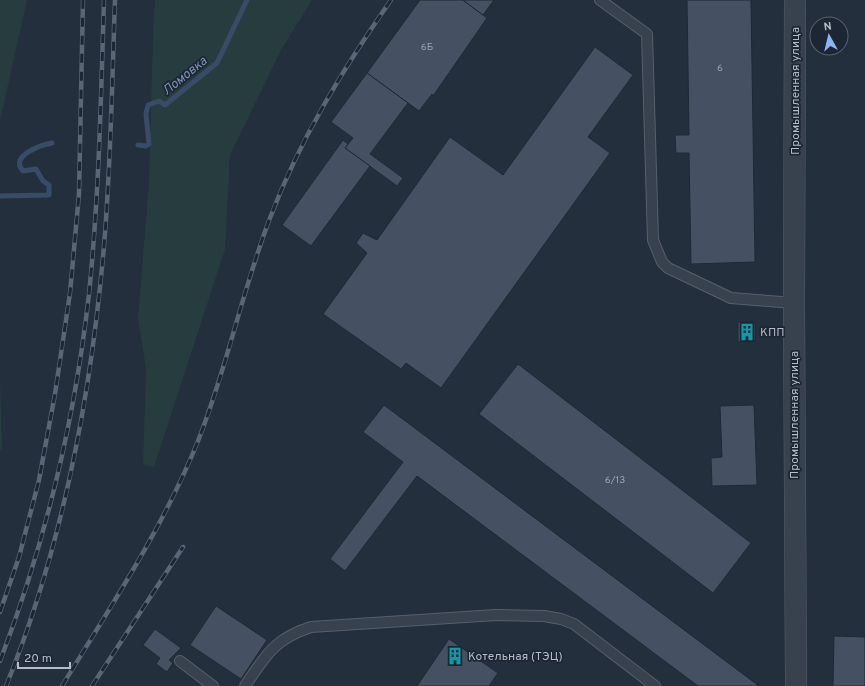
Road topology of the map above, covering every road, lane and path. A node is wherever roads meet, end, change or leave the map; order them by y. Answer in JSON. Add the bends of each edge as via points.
{"nodes":[{"id":1,"x":600,"y":0,"type":"edge"},
{"id":2,"x":795,"y":0,"type":"edge"},
{"id":3,"x":794,"y":303,"type":"junction"},
{"id":4,"x":180,"y":661,"type":"dead end"},
{"id":5,"x":214,"y":686,"type":"edge"},
{"id":6,"x":245,"y":686,"type":"edge"},
{"id":7,"x":655,"y":686,"type":"edge"},
{"id":8,"x":796,"y":686,"type":"edge"}],
"edges":[{"from":1,"to":3,"type":"lane","via":[[647,34],[653,240],[662,262],[668,268],[731,298]]},
{"from":2,"to":3,"type":"street","name":"Промышленная улица"},
{"from":3,"to":8,"type":"street","name":"Промышленная улица"},
{"from":4,"to":5,"type":"lane"},
{"from":6,"to":7,"type":"lane","via":[[273,647],[284,638],[311,627],[524,614],[561,619],[574,624]]}]}
